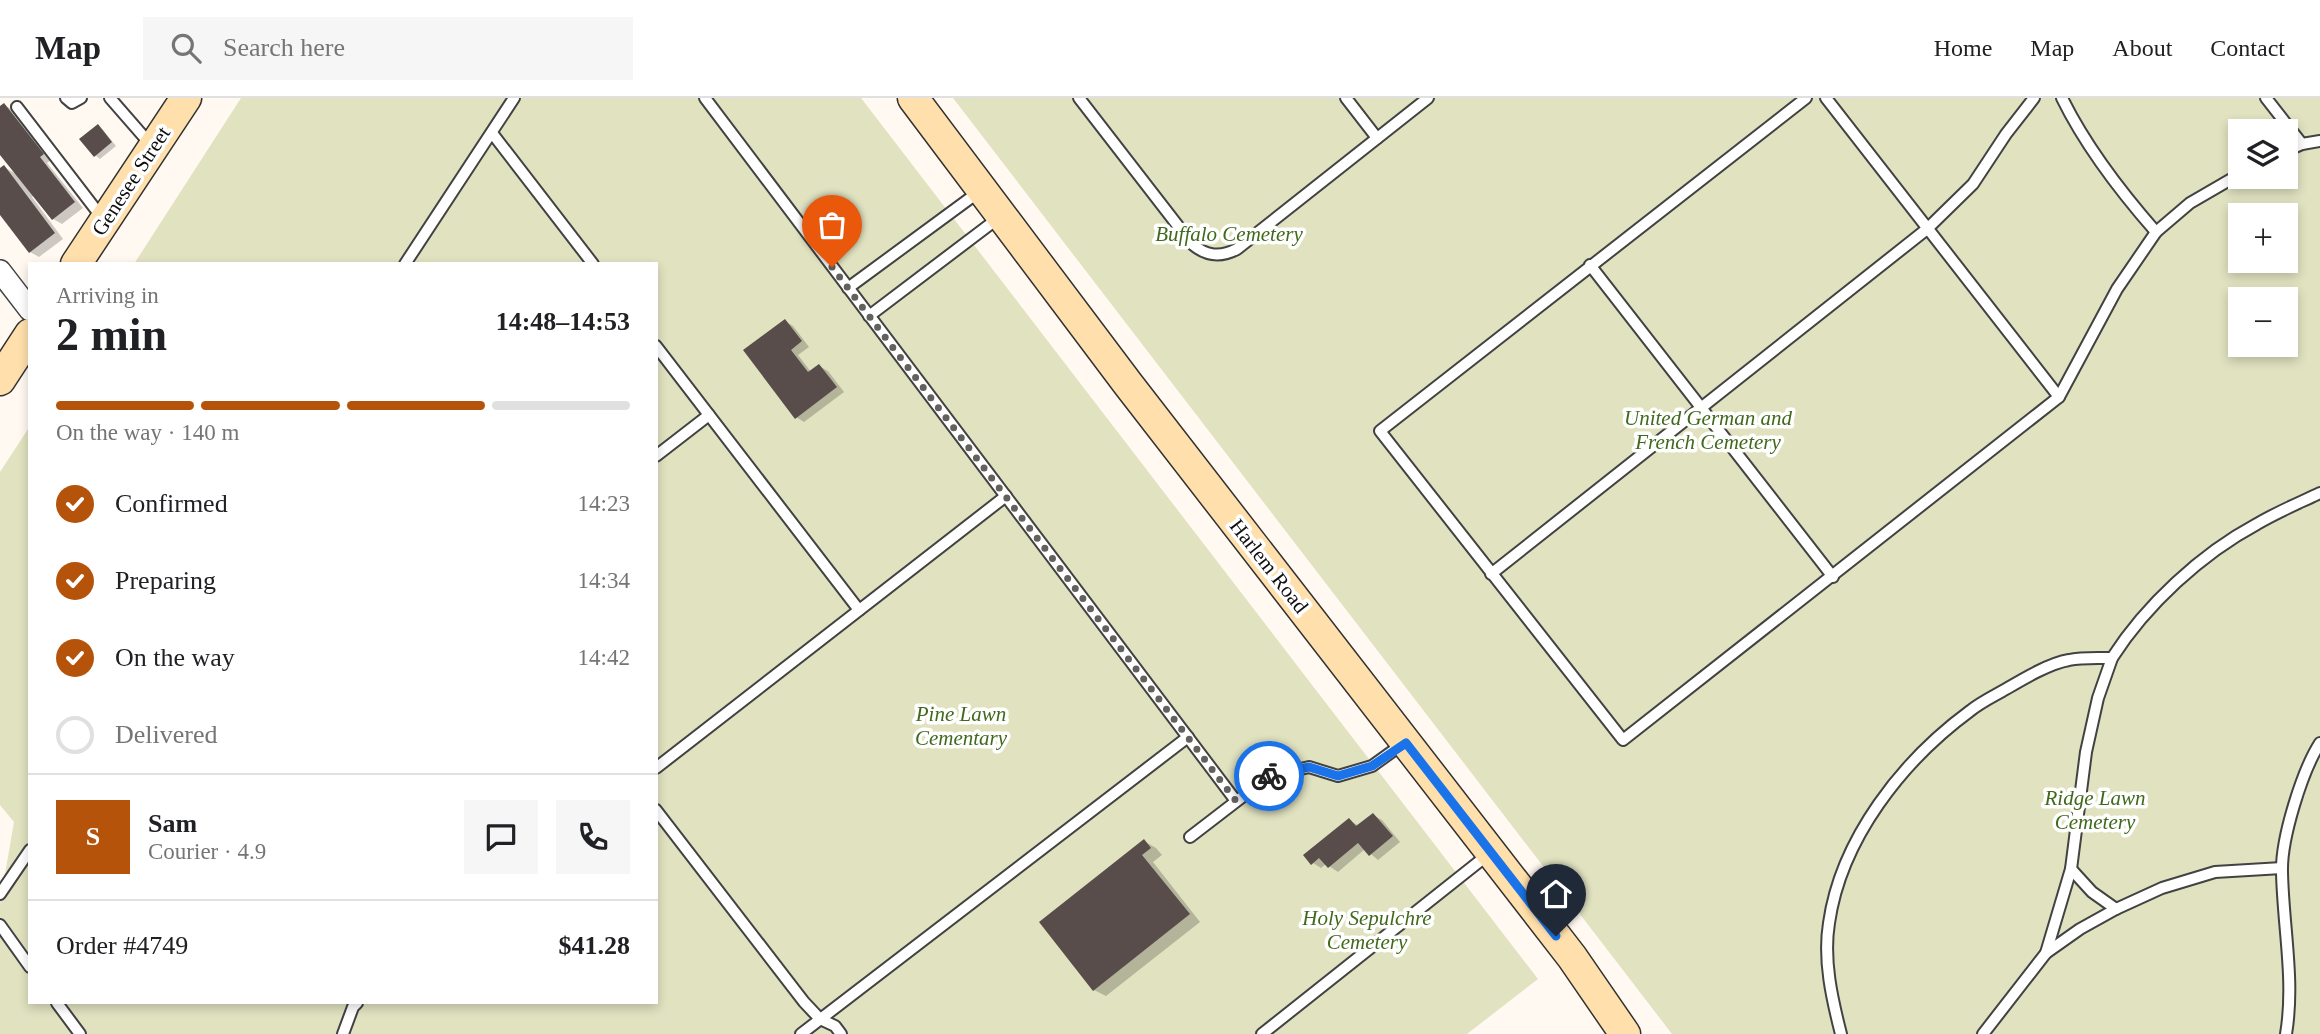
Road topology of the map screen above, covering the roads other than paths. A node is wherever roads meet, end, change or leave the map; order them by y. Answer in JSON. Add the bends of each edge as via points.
{"nodes":[{"id":1,"x":66,"y":98,"type":"edge"},
{"id":2,"x":81,"y":98,"type":"edge"},
{"id":3,"x":110,"y":98,"type":"edge"},
{"id":4,"x":186,"y":98,"type":"edge"},
{"id":5,"x":514,"y":98,"type":"edge"},
{"id":6,"x":705,"y":98,"type":"edge"},
{"id":7,"x":913,"y":98,"type":"edge"},
{"id":8,"x":1079,"y":98,"type":"edge"},
{"id":9,"x":1346,"y":98,"type":"edge"},
{"id":10,"x":1428,"y":98,"type":"edge"},
{"id":11,"x":1806,"y":98,"type":"edge"},
{"id":12,"x":1826,"y":98,"type":"edge"},
{"id":13,"x":2034,"y":98,"type":"edge"},
{"id":14,"x":2062,"y":98,"type":"edge"},
{"id":15,"x":2266,"y":98,"type":"edge"},
{"id":16,"x":18,"y":107,"type":"dead end"},
{"id":17,"x":492,"y":133,"type":"junction"},
{"id":18,"x":1377,"y":138,"type":"junction"},
{"id":19,"x":2320,"y":141,"type":"edge"},
{"id":20,"x":2302,"y":144,"type":"junction"},
{"id":21,"x":2298,"y":146,"type":"edge"},
{"id":22,"x":153,"y":147,"type":"junction"},
{"id":23,"x":2228,"y":181,"type":"edge"},
{"id":24,"x":983,"y":189,"type":"junction"},
{"id":25,"x":1003,"y":215,"type":"junction"},
{"id":26,"x":105,"y":221,"type":"junction"},
{"id":27,"x":1927,"y":229,"type":"junction"},
{"id":28,"x":2156,"y":232,"type":"junction"},
{"id":29,"x":77,"y":262,"type":"edge"},
{"id":30,"x":406,"y":262,"type":"edge"},
{"id":31,"x":591,"y":262,"type":"edge"},
{"id":32,"x":1590,"y":265,"type":"junction"},
{"id":33,"x":0,"y":271,"type":"edge"},
{"id":34,"x":848,"y":288,"type":"junction"},
{"id":35,"x":28,"y":307,"type":"edge"},
{"id":36,"x":869,"y":316,"type":"junction"},
{"id":37,"x":28,"y":337,"type":"edge"},
{"id":38,"x":658,"y":349,"type":"edge"},
{"id":39,"x":0,"y":380,"type":"edge"},
{"id":40,"x":2059,"y":397,"type":"junction"},
{"id":41,"x":1700,"y":408,"type":"junction"},
{"id":42,"x":709,"y":415,"type":"junction"},
{"id":43,"x":658,"y":454,"type":"edge"},
{"id":44,"x":2320,"y":494,"type":"edge"},
{"id":45,"x":1006,"y":496,"type":"junction"},
{"id":46,"x":1491,"y":574,"type":"junction"},
{"id":47,"x":1833,"y":577,"type":"junction"},
{"id":48,"x":859,"y":610,"type":"junction"},
{"id":49,"x":2112,"y":658,"type":"junction"},
{"id":50,"x":1188,"y":737,"type":"junction"},
{"id":51,"x":1406,"y":743,"type":"junction"},
{"id":52,"x":2320,"y":744,"type":"edge"},
{"id":53,"x":658,"y":766,"type":"edge"},
{"id":54,"x":1236,"y":801,"type":"junction"},
{"id":55,"x":658,"y":813,"type":"edge"},
{"id":56,"x":1190,"y":837,"type":"dead end"},
{"id":57,"x":28,"y":853,"type":"edge"},
{"id":58,"x":1490,"y":853,"type":"junction"},
{"id":59,"x":2071,"y":869,"type":"junction"},
{"id":60,"x":2282,"y":869,"type":"junction"},
{"id":61,"x":0,"y":894,"type":"edge"},
{"id":62,"x":2116,"y":909,"type":"junction"},
{"id":63,"x":0,"y":925,"type":"edge"},
{"id":64,"x":2046,"y":953,"type":"junction"},
{"id":65,"x":28,"y":964,"type":"edge"},
{"id":66,"x":58,"y":1004,"type":"edge"},
{"id":67,"x":356,"y":1004,"type":"edge"},
{"id":68,"x":820,"y":1019,"type":"junction"},
{"id":69,"x":80,"y":1034,"type":"edge"},
{"id":70,"x":343,"y":1034,"type":"edge"},
{"id":71,"x":801,"y":1034,"type":"edge"},
{"id":72,"x":841,"y":1034,"type":"edge"},
{"id":73,"x":1262,"y":1034,"type":"edge"},
{"id":74,"x":1625,"y":1034,"type":"edge"},
{"id":75,"x":1841,"y":1034,"type":"edge"},
{"id":76,"x":1983,"y":1034,"type":"edge"},
{"id":77,"x":2286,"y":1034,"type":"edge"}],
"edges":[{"from":1,"to":2,"type":"lane","via":[[72,103]]},
{"from":3,"to":22,"type":"lane"},
{"from":4,"to":22,"type":"main road","name":"Genesee Street"},
{"from":5,"to":17,"type":"lane"},
{"from":6,"to":34,"type":"lane"},
{"from":7,"to":24,"type":"main road","name":"Harlem Road"},
{"from":8,"to":18,"type":"lane","via":[[1192,244],[1210,255],[1237,249]]},
{"from":9,"to":18,"type":"lane"},
{"from":10,"to":18,"type":"lane"},
{"from":11,"to":32,"type":"lane"},
{"from":12,"to":27,"type":"lane"},
{"from":13,"to":27,"type":"lane","via":[[1973,184]]},
{"from":14,"to":28,"type":"lane","via":[[2121,192]]},
{"from":15,"to":20,"type":"lane"},
{"from":16,"to":26,"type":"lane"},
{"from":17,"to":30,"type":"lane"},
{"from":17,"to":31,"type":"lane"},
{"from":19,"to":20,"type":"lane"},
{"from":20,"to":21,"type":"lane"},
{"from":22,"to":26,"type":"main road","name":"Genesee Street"},
{"from":23,"to":28,"type":"lane","via":[[2190,203]]},
{"from":24,"to":25,"type":"main road","name":"Harlem Road"},
{"from":24,"to":34,"type":"lane"},
{"from":25,"to":36,"type":"lane"},
{"from":25,"to":51,"type":"main road","name":"Harlem Road"},
{"from":26,"to":29,"type":"main road","name":"Genesee Street"},
{"from":27,"to":40,"type":"lane"},
{"from":27,"to":41,"type":"lane"},
{"from":28,"to":40,"type":"lane","via":[[2117,289]]},
{"from":32,"to":41,"type":"lane"},
{"from":32,"to":46,"type":"lane","via":[[1380,431]]},
{"from":33,"to":35,"type":"street"},
{"from":34,"to":36,"type":"lane"},
{"from":36,"to":45,"type":"lane"},
{"from":37,"to":39,"type":"main road"},
{"from":38,"to":42,"type":"lane"},
{"from":40,"to":47,"type":"lane"},
{"from":41,"to":46,"type":"lane"},
{"from":41,"to":47,"type":"lane"},
{"from":42,"to":43,"type":"lane"},
{"from":42,"to":48,"type":"lane"},
{"from":44,"to":49,"type":"lane","via":[[2255,524],[2189,570],[2131,628]]},
{"from":45,"to":48,"type":"lane"},
{"from":45,"to":50,"type":"lane"},
{"from":46,"to":47,"type":"lane","via":[[1623,740]]},
{"from":48,"to":53,"type":"lane"},
{"from":49,"to":59,"type":"lane","via":[[2086,752]]},
{"from":49,"to":75,"type":"lane","via":[[2067,660],[2020,680],[1971,709],[1906,771],[1870,817],[1842,872],[1828,926],[1829,980]]},
{"from":50,"to":54,"type":"lane"},
{"from":50,"to":68,"type":"lane"},
{"from":51,"to":54,"type":"lane","via":[[1372,766],[1338,776],[1309,767],[1268,777]]},
{"from":51,"to":58,"type":"main road","name":"Harlem Road"},
{"from":52,"to":60,"type":"lane","via":[[2302,779]]},
{"from":54,"to":56,"type":"lane"},
{"from":55,"to":68,"type":"lane"},
{"from":57,"to":61,"type":"lane"},
{"from":58,"to":73,"type":"lane"},
{"from":58,"to":74,"type":"main road","name":"Harlem Road","via":[[1572,957]]},
{"from":59,"to":62,"type":"lane"},
{"from":59,"to":64,"type":"lane"},
{"from":60,"to":62,"type":"lane","via":[[2215,872],[2162,888]]},
{"from":60,"to":77,"type":"lane","via":[[2290,1010]]},
{"from":62,"to":64,"type":"lane"},
{"from":63,"to":65,"type":"lane"},
{"from":64,"to":76,"type":"lane"},
{"from":66,"to":69,"type":"lane"},
{"from":67,"to":70,"type":"lane"},
{"from":68,"to":71,"type":"lane"},
{"from":68,"to":72,"type":"lane"}]}
